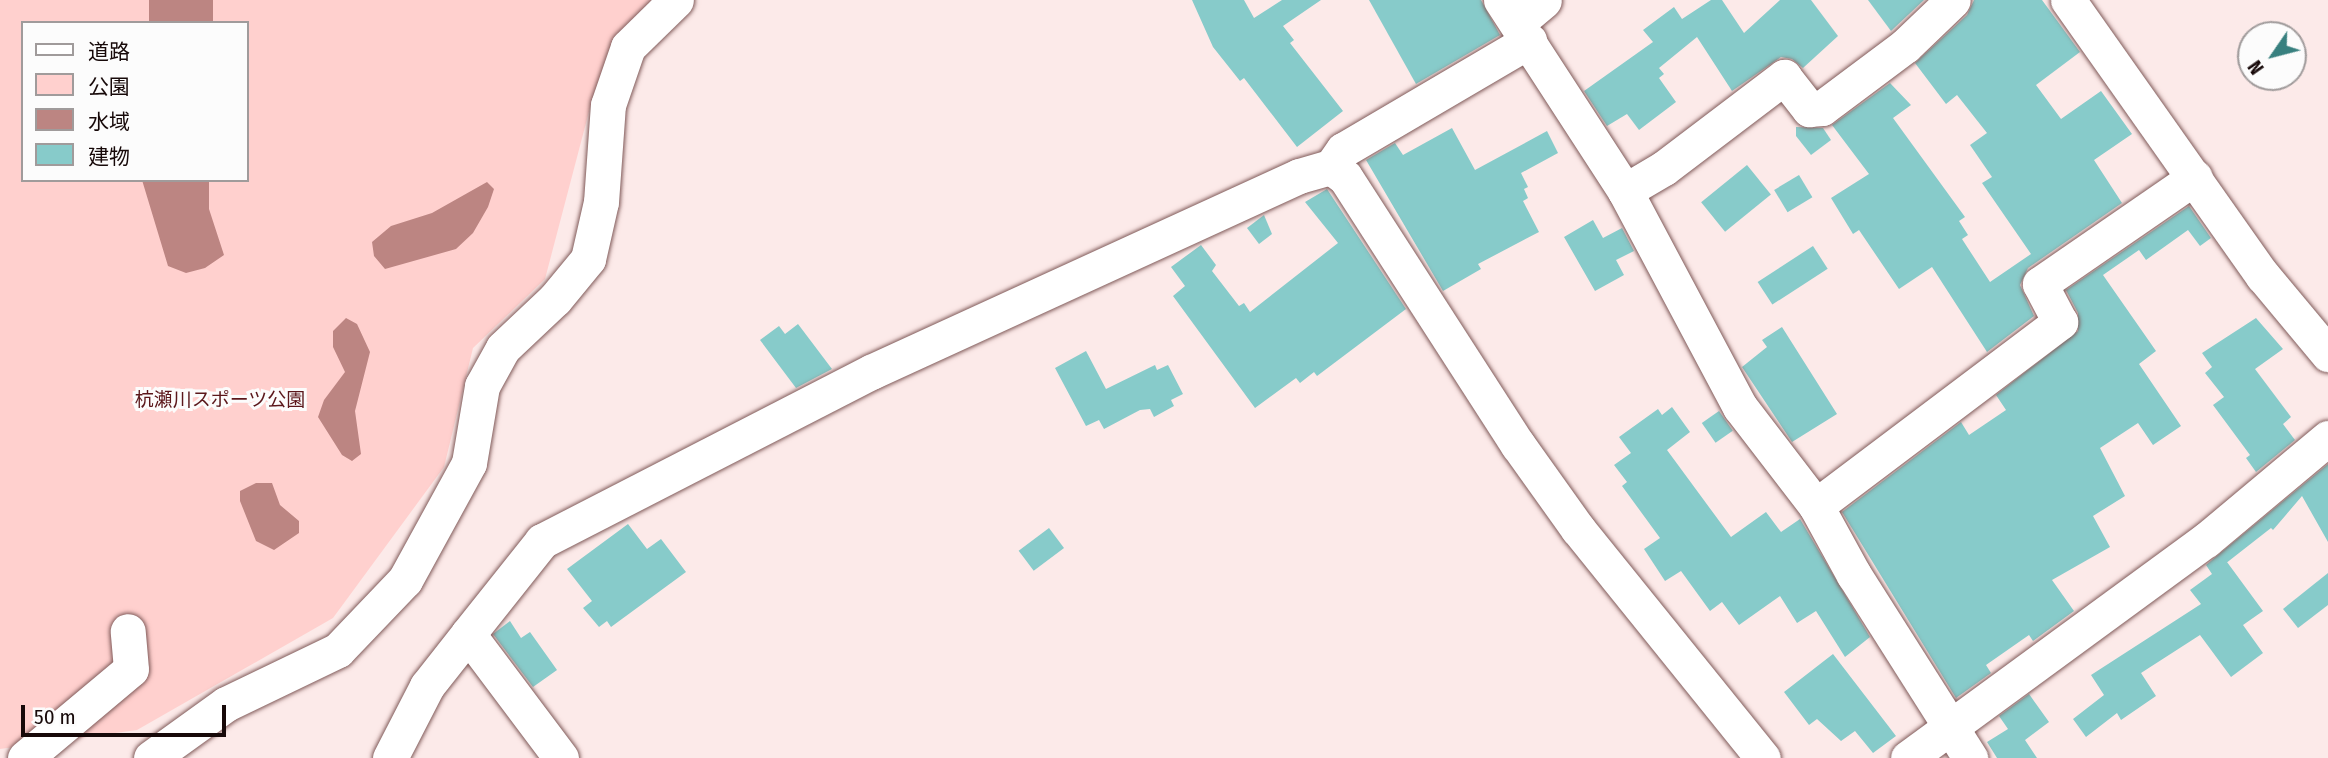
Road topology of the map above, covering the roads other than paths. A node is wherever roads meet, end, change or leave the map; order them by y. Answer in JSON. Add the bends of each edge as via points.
{"nodes":[{"id":1,"x":676,"y":0,"type":"edge"},
{"id":2,"x":1544,"y":0,"type":"edge"},
{"id":3,"x":1953,"y":0,"type":"edge"},
{"id":4,"x":2068,"y":0,"type":"edge"},
{"id":5,"x":1516,"y":21,"type":"edge"},
{"id":6,"x":1331,"y":167,"type":"junction"},
{"id":7,"x":2195,"y":177,"type":"junction"},
{"id":8,"x":1625,"y":191,"type":"junction"},
{"id":9,"x":2328,"y":354,"type":"edge"},
{"id":10,"x":2328,"y":438,"type":"edge"},
{"id":11,"x":1816,"y":506,"type":"junction"},
{"id":12,"x":128,"y":631,"type":"dead end"},
{"id":13,"x":468,"y":634,"type":"junction"},
{"id":14,"x":1950,"y":725,"type":"junction"},
{"id":15,"x":25,"y":758,"type":"edge"},
{"id":16,"x":150,"y":758,"type":"edge"},
{"id":17,"x":390,"y":758,"type":"edge"},
{"id":18,"x":561,"y":758,"type":"edge"},
{"id":19,"x":1763,"y":758,"type":"edge"},
{"id":20,"x":1909,"y":758,"type":"edge"},
{"id":21,"x":1970,"y":758,"type":"edge"}],
"edges":[{"from":1,"to":16,"type":"street","via":[[628,47],[608,105],[601,202],[588,259],[555,299],[503,348],[482,386],[469,463],[405,580],[338,650],[226,704]]},
{"from":2,"to":5,"type":"street"},
{"from":3,"to":8,"type":"street","via":[[1905,46],[1822,108],[1809,109],[1784,76],[1664,168]]},
{"from":4,"to":7,"type":"street"},
{"from":5,"to":6,"type":"street","via":[[1343,150]]},
{"from":5,"to":8,"type":"street"},
{"from":6,"to":13,"type":"street","via":[[1299,176],[872,372],[541,541]]},
{"from":6,"to":19,"type":"street","via":[[1345,177],[1518,445],[1578,529]]},
{"from":7,"to":9,"type":"street","via":[[2263,276]]},
{"from":7,"to":11,"type":"street","via":[[2040,284],[2060,322]]},
{"from":8,"to":11,"type":"street","via":[[1740,407]]},
{"from":10,"to":14,"type":"street","via":[[2206,540]]},
{"from":11,"to":14,"type":"street"},
{"from":12,"to":15,"type":"street","via":[[131,670]]},
{"from":13,"to":17,"type":"street","via":[[428,686]]},
{"from":13,"to":18,"type":"street"},
{"from":14,"to":20,"type":"street"},
{"from":14,"to":21,"type":"street"}]}
